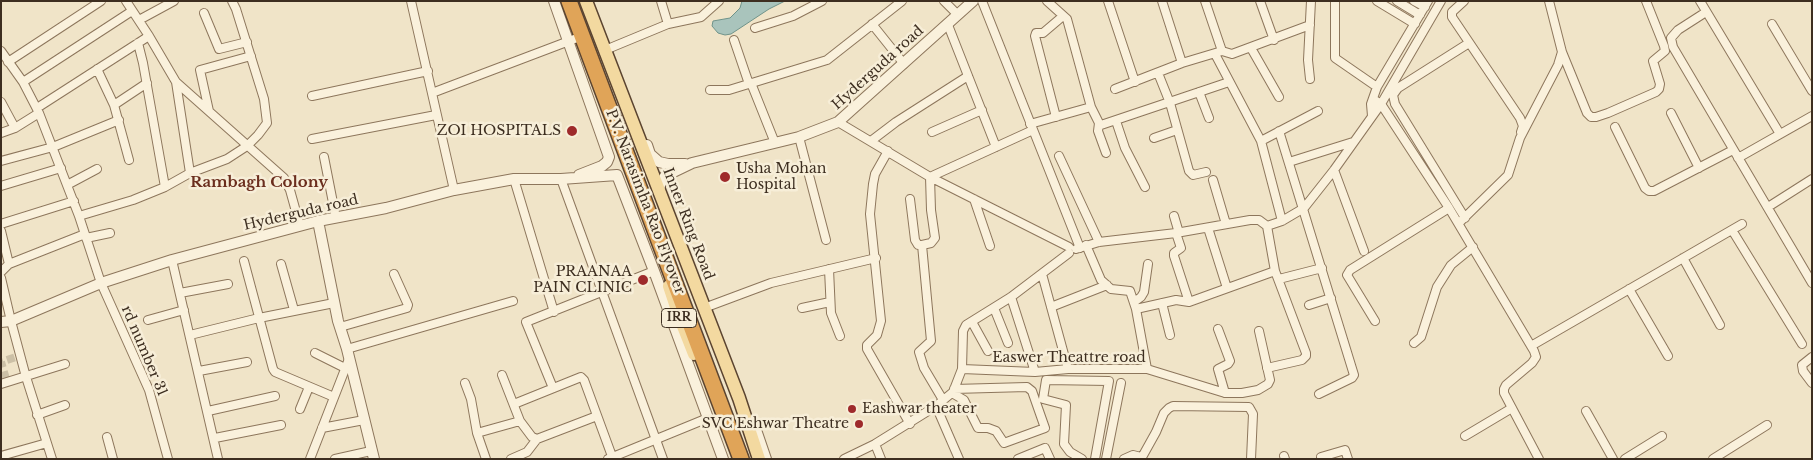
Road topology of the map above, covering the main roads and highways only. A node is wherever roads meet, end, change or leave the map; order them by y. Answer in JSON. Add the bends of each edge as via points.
{"nodes":[{"id":1,"x":563,"y":1,"type":"edge"},
{"id":2,"x":569,"y":1,"type":"edge"},
{"id":3,"x":579,"y":1,"type":"edge"},
{"id":4,"x":586,"y":1,"type":"edge"},
{"id":5,"x":735,"y":459,"type":"edge"},
{"id":6,"x":741,"y":459,"type":"edge"},
{"id":7,"x":750,"y":459,"type":"edge"},
{"id":8,"x":759,"y":459,"type":"edge"}],
"edges":[{"from":1,"to":5,"type":"main road","number":"IRR","via":[[572,40],[663,267]]},
{"from":2,"to":6,"type":"highway","name":"P.V. Narasimha Rao Flyover"},
{"from":3,"to":7,"type":"highway","name":"P.V. Narasimha Rao Flyover"},
{"from":4,"to":8,"type":"main road","name":"Inner Ring Road","number":"IRR"}]}
